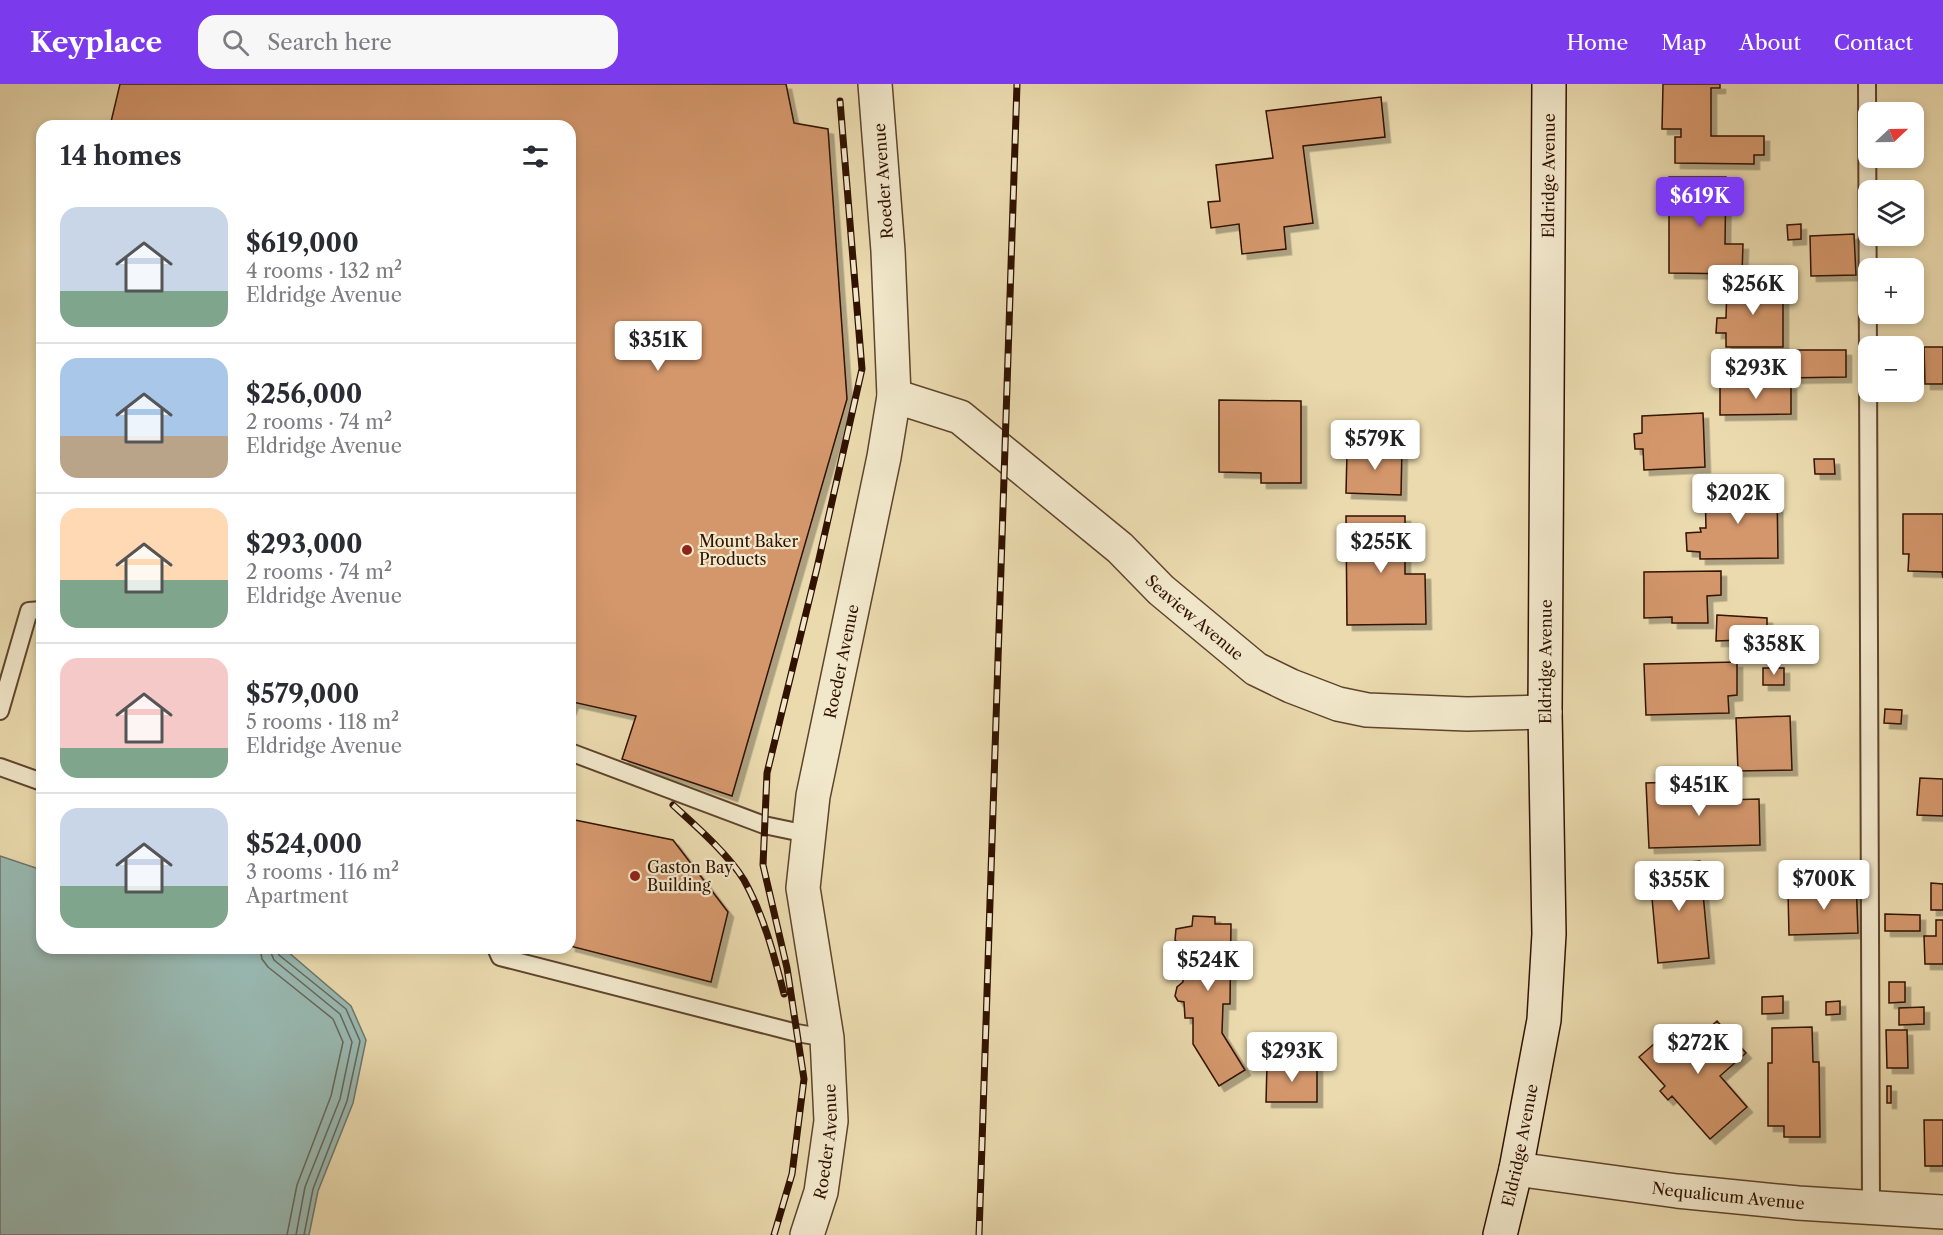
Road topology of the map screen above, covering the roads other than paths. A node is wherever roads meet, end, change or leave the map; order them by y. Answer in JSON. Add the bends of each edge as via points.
{"nodes":[{"id":1,"x":875,"y":84,"type":"edge"},
{"id":2,"x":1549,"y":84,"type":"edge"},
{"id":3,"x":1867,"y":84,"type":"edge"},
{"id":4,"x":894,"y":396,"type":"junction"},
{"id":5,"x":36,"y":610,"type":"edge"},
{"id":6,"x":0,"y":711,"type":"edge"},
{"id":7,"x":1545,"y":712,"type":"junction"},
{"id":8,"x":576,"y":754,"type":"edge"},
{"id":9,"x":0,"y":767,"type":"edge"},
{"id":10,"x":36,"y":780,"type":"edge"},
{"id":11,"x":807,"y":834,"type":"junction"},
{"id":12,"x":499,"y":954,"type":"edge"},
{"id":13,"x":827,"y":1038,"type":"junction"},
{"id":14,"x":1516,"y":1169,"type":"junction"},
{"id":15,"x":1871,"y":1207,"type":"junction"},
{"id":16,"x":1943,"y":1212,"type":"edge"},
{"id":17,"x":1502,"y":1225,"type":"edge"},
{"id":18,"x":807,"y":1235,"type":"edge"}],
"edges":[{"from":1,"to":4,"type":"street","name":"Roeder Avenue"},
{"from":2,"to":7,"type":"street","name":"Eldridge Avenue"},
{"from":3,"to":15,"type":"lane"},
{"from":4,"to":7,"type":"street","name":"Seaview Avenue","via":[[960,417],[1120,549],[1161,590],[1257,669],[1274,678],[1338,704],[1367,710]]},
{"from":4,"to":11,"type":"street","name":"Roeder Avenue"},
{"from":5,"to":6,"type":"lane","via":[[29,611]]},
{"from":7,"to":14,"type":"street","name":"Eldridge Avenue","via":[[1549,934],[1544,1020]]},
{"from":8,"to":11,"type":"lane","via":[[764,825]]},
{"from":9,"to":10,"type":"lane"},
{"from":11,"to":13,"type":"street","name":"Roeder Avenue","via":[[802,888]]},
{"from":12,"to":13,"type":"lane"},
{"from":13,"to":18,"type":"street","name":"Roeder Avenue","via":[[831,1121],[821,1192]]},
{"from":14,"to":15,"type":"street","name":"Nequalicum Avenue","via":[[1677,1191]]},
{"from":14,"to":17,"type":"street","name":"Eldridge Avenue"},
{"from":15,"to":16,"type":"street","name":"Nequalicum Avenue"}]}
